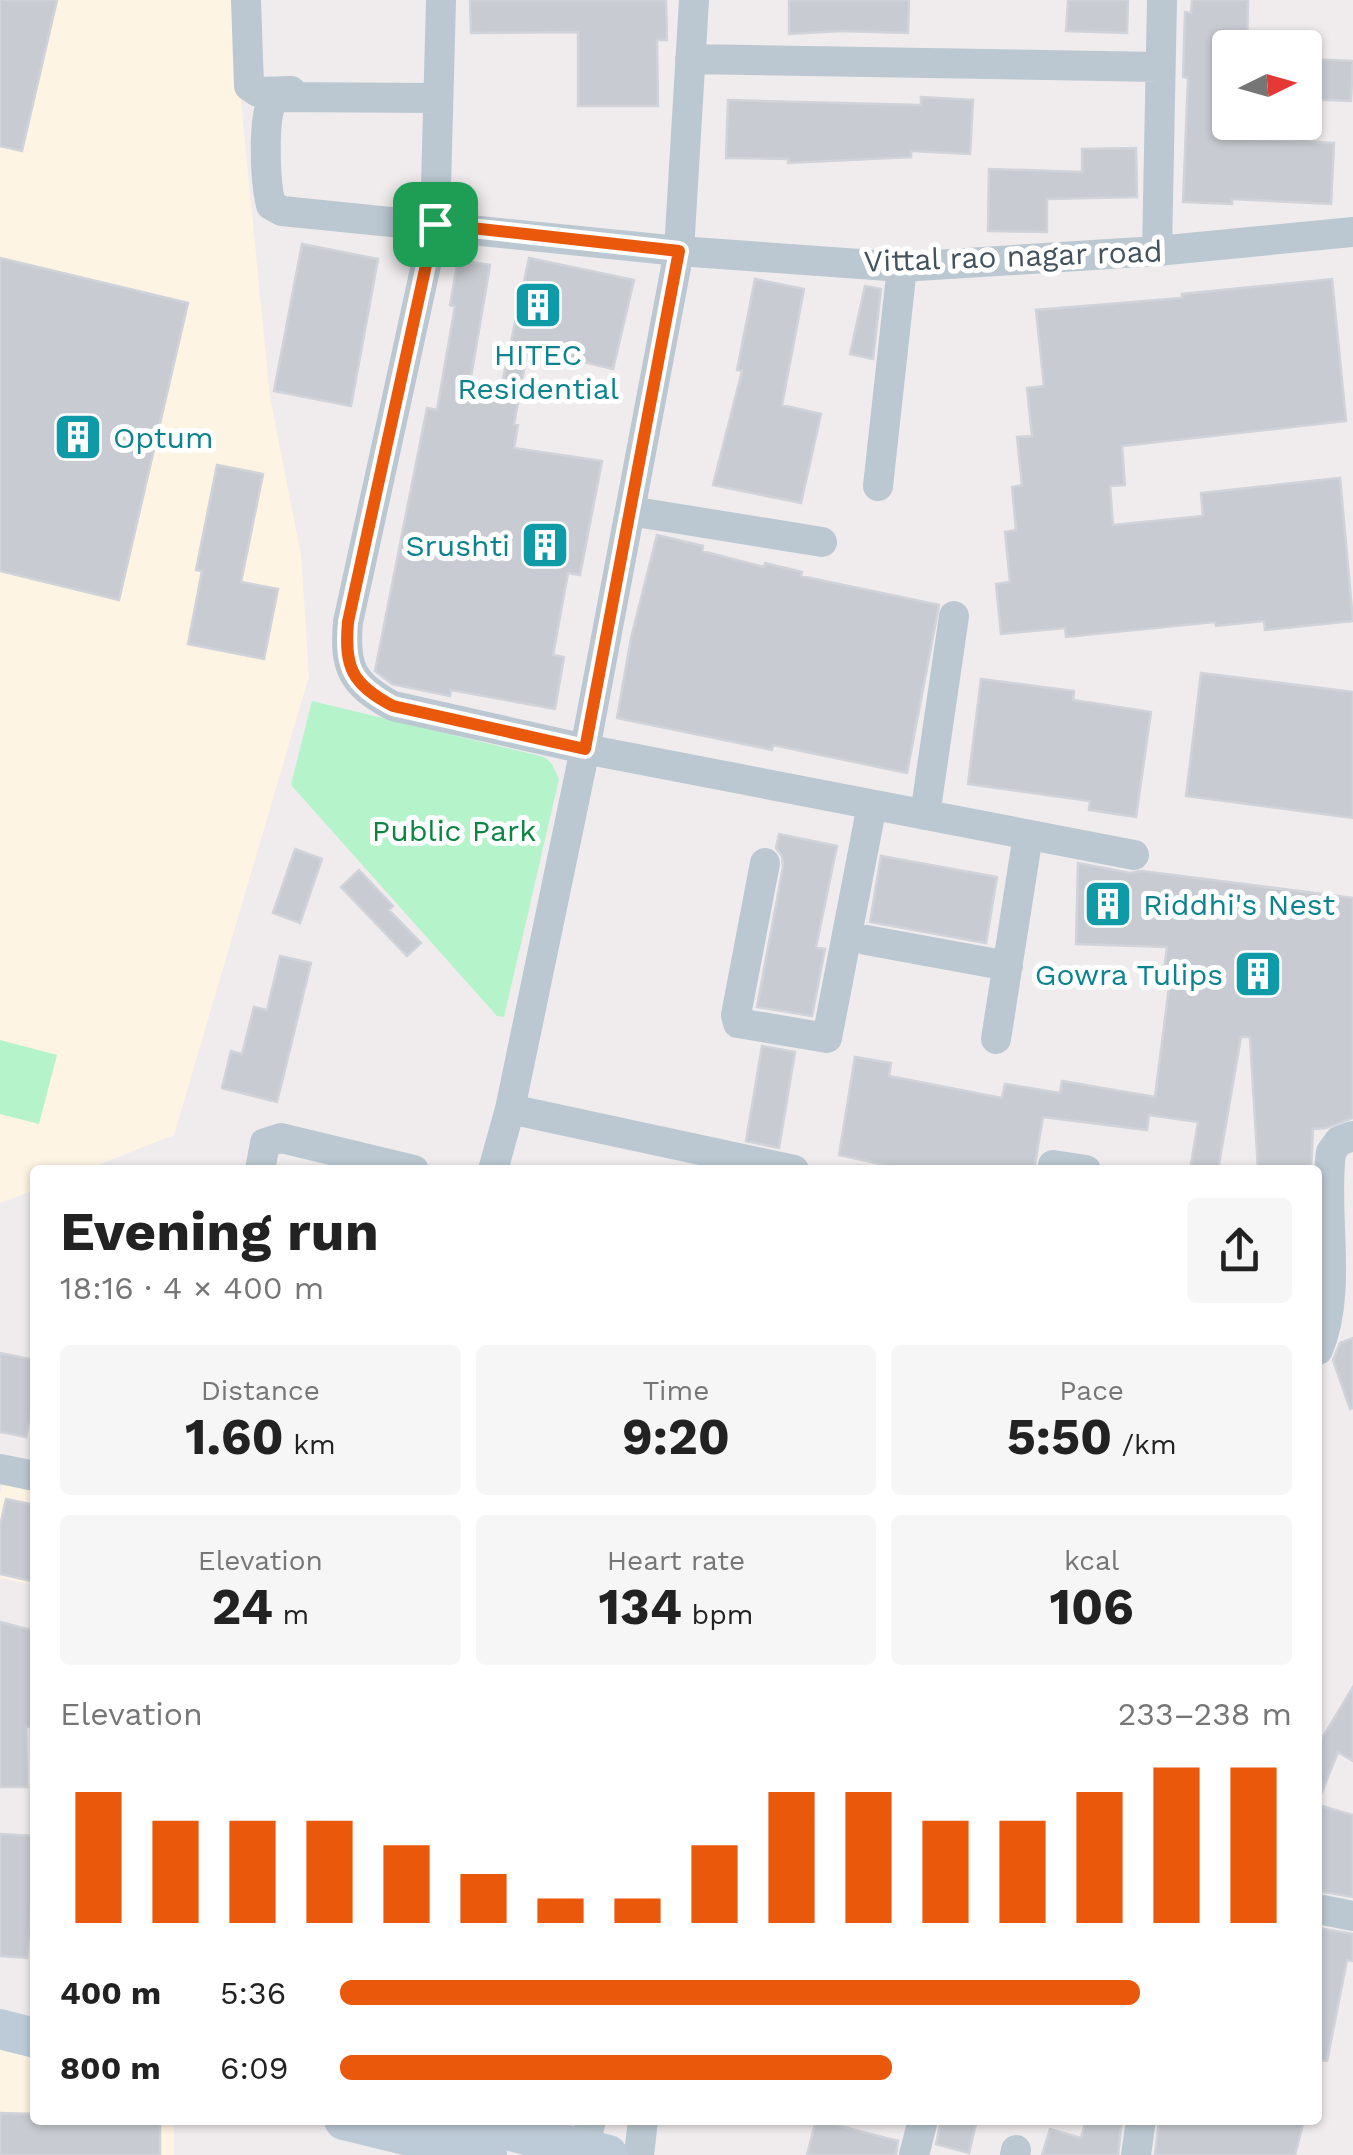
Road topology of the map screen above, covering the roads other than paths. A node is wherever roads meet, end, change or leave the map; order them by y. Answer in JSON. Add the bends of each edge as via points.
{"nodes":[{"id":1,"x":246,"y":0,"type":"edge"},
{"id":2,"x":441,"y":0,"type":"edge"},
{"id":3,"x":694,"y":0,"type":"edge"},
{"id":4,"x":1162,"y":0,"type":"edge"},
{"id":5,"x":690,"y":59,"type":"junction"},
{"id":6,"x":1160,"y":68,"type":"junction"},
{"id":7,"x":438,"y":92,"type":"junction"},
{"id":8,"x":435,"y":224,"type":"junction"},
{"id":9,"x":1353,"y":232,"type":"edge"},
{"id":10,"x":679,"y":251,"type":"junction"},
{"id":11,"x":1157,"y":251,"type":"junction"},
{"id":12,"x":902,"y":267,"type":"junction"},
{"id":13,"x":878,"y":486,"type":"dead end"},
{"id":14,"x":630,"y":511,"type":"junction"},
{"id":15,"x":822,"y":542,"type":"dead end"},
{"id":16,"x":954,"y":616,"type":"dead end"},
{"id":17,"x":585,"y":749,"type":"junction"},
{"id":18,"x":872,"y":805,"type":"junction"},
{"id":19,"x":926,"y":815,"type":"junction"},
{"id":20,"x":1028,"y":835,"type":"junction"},
{"id":21,"x":1134,"y":855,"type":"dead end"},
{"id":22,"x":765,"y":863,"type":"dead end"},
{"id":23,"x":866,"y":940,"type":"dead end"},
{"id":24,"x":1008,"y":966,"type":"junction"},
{"id":25,"x":996,"y":1040,"type":"dead end"},
{"id":26,"x":510,"y":1109,"type":"junction"},
{"id":27,"x":1353,"y":1136,"type":"edge"},
{"id":28,"x":261,"y":1165,"type":"edge"},
{"id":29,"x":393,"y":1165,"type":"edge"},
{"id":30,"x":495,"y":1165,"type":"edge"},
{"id":31,"x":771,"y":1165,"type":"edge"},
{"id":32,"x":1342,"y":1255,"type":"edge"},
{"id":33,"x":1322,"y":1339,"type":"edge"},
{"id":34,"x":0,"y":1469,"type":"edge"},
{"id":35,"x":30,"y":1475,"type":"edge"},
{"id":36,"x":1322,"y":1910,"type":"edge"},
{"id":37,"x":1353,"y":1916,"type":"edge"},
{"id":38,"x":0,"y":2004,"type":"edge"},
{"id":39,"x":30,"y":2011,"type":"edge"},
{"id":40,"x":0,"y":2030,"type":"edge"},
{"id":41,"x":30,"y":2037,"type":"edge"},
{"id":42,"x":408,"y":2125,"type":"edge"},
{"id":43,"x":643,"y":2125,"type":"edge"},
{"id":44,"x":922,"y":2125,"type":"edge"},
{"id":45,"x":1140,"y":2125,"type":"edge"},
{"id":46,"x":446,"y":2128,"type":"edge"},
{"id":47,"x":594,"y":2142,"type":"edge"},
{"id":48,"x":487,"y":2155,"type":"edge"},
{"id":49,"x":639,"y":2155,"type":"edge"},
{"id":50,"x":914,"y":2155,"type":"edge"},
{"id":51,"x":1136,"y":2155,"type":"edge"}],
"edges":[{"from":1,"to":7,"type":"street","via":[[254,90]]},
{"from":2,"to":7,"type":"street"},
{"from":3,"to":5,"type":"street"},
{"from":4,"to":6,"type":"street"},
{"from":5,"to":6,"type":"street"},
{"from":5,"to":10,"type":"street"},
{"from":6,"to":11,"type":"street"},
{"from":7,"to":8,"type":"street"},
{"from":7,"to":8,"type":"street","name":"Vittal rao nagar road","via":[[274,97],[266,187],[270,204],[282,210]]},
{"from":8,"to":10,"type":"street","name":"Vittal rao nagar road"},
{"from":8,"to":17,"type":"street","via":[[348,622],[352,675],[393,706]]},
{"from":9,"to":11,"type":"street","name":"Vittal rao nagar road"},
{"from":10,"to":12,"type":"street","name":"Vittal rao nagar road"},
{"from":10,"to":14,"type":"street"},
{"from":11,"to":12,"type":"street","name":"Vittal rao nagar road"},
{"from":12,"to":13,"type":"street"},
{"from":14,"to":15,"type":"street"},
{"from":14,"to":17,"type":"street"},
{"from":16,"to":19,"type":"street"},
{"from":17,"to":18,"type":"street"},
{"from":17,"to":26,"type":"street"},
{"from":18,"to":19,"type":"street"},
{"from":18,"to":22,"type":"street","via":[[824,1039],[738,1022]]},
{"from":19,"to":20,"type":"street"},
{"from":20,"to":21,"type":"street"},
{"from":20,"to":24,"type":"street"},
{"from":23,"to":24,"type":"street"},
{"from":24,"to":25,"type":"street"},
{"from":26,"to":30,"type":"street"},
{"from":26,"to":31,"type":"street"},
{"from":27,"to":32,"type":"street","via":[[1330,1152]]},
{"from":28,"to":29,"type":"street","via":[[265,1143],[281,1138]]},
{"from":32,"to":33,"type":"street"},
{"from":34,"to":35,"type":"street"},
{"from":36,"to":37,"type":"street"},
{"from":38,"to":39,"type":"main road"},
{"from":40,"to":41,"type":"main road"},
{"from":42,"to":46,"type":"main road"},
{"from":43,"to":49,"type":"street"},
{"from":44,"to":50,"type":"street"},
{"from":45,"to":51,"type":"street"},
{"from":46,"to":47,"type":"main road"},
{"from":46,"to":48,"type":"main road"}]}
